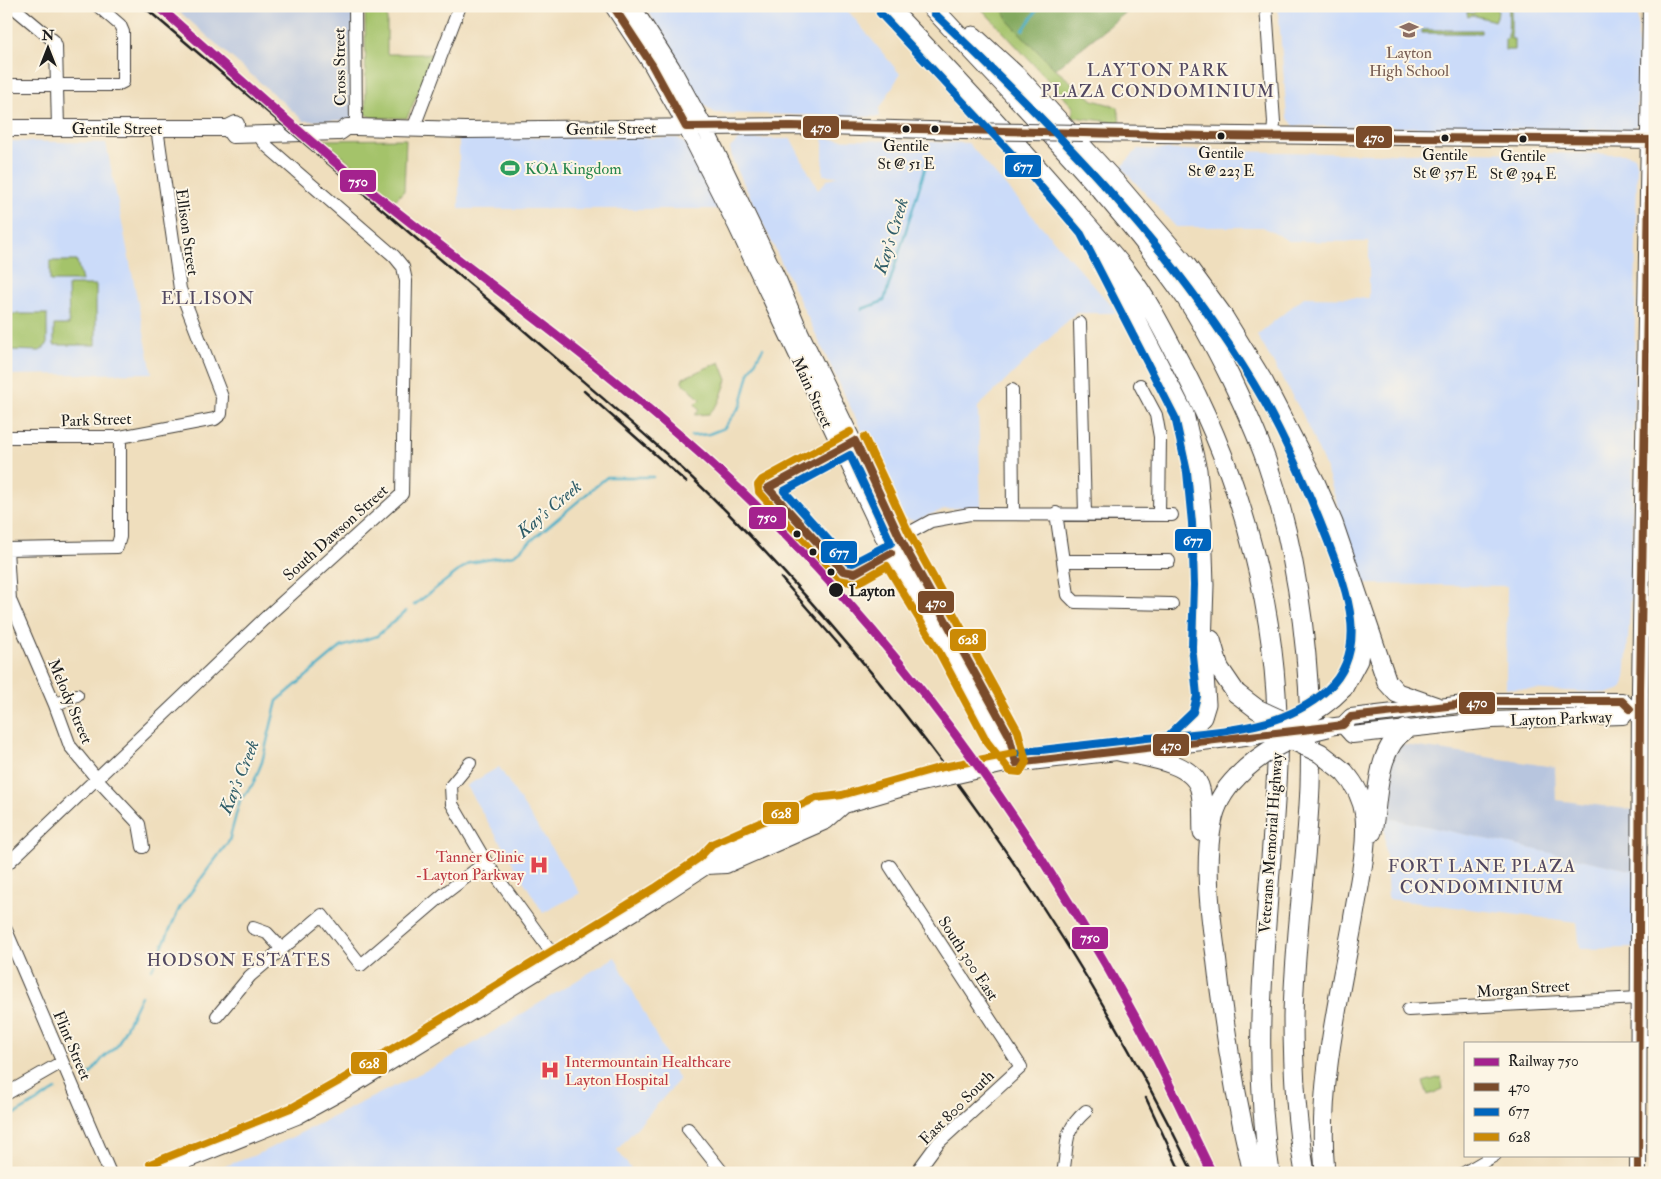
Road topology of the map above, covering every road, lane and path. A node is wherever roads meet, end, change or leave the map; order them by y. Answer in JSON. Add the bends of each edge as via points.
{"nodes":[{"id":1,"x":12,"y":6,"type":"edge"},
{"id":2,"x":98,"y":6,"type":"edge"},
{"id":3,"x":355,"y":6,"type":"edge"},
{"id":4,"x":460,"y":6,"type":"edge"},
{"id":5,"x":613,"y":6,"type":"edge"},
{"id":6,"x":632,"y":6,"type":"edge"},
{"id":7,"x":888,"y":6,"type":"edge"},
{"id":8,"x":931,"y":6,"type":"edge"},
{"id":9,"x":941,"y":6,"type":"edge"},
{"id":10,"x":1266,"y":6,"type":"edge"},
{"id":11,"x":1651,"y":6,"type":"edge"},
{"id":12,"x":58,"y":85,"type":"junction"},
{"id":13,"x":6,"y":86,"type":"edge"},
{"id":14,"x":704,"y":126,"type":"junction"},
{"id":15,"x":352,"y":127,"type":"junction"},
{"id":16,"x":686,"y":127,"type":"junction"},
{"id":17,"x":6,"y":128,"type":"edge"},
{"id":18,"x":58,"y":128,"type":"junction"},
{"id":19,"x":157,"y":128,"type":"junction"},
{"id":20,"x":228,"y":128,"type":"junction"},
{"id":21,"x":413,"y":129,"type":"junction"},
{"id":22,"x":261,"y":134,"type":"junction"},
{"id":23,"x":1273,"y":136,"type":"junction"},
{"id":24,"x":1652,"y":140,"type":"edge"},
{"id":25,"x":1089,"y":228,"type":"junction"},
{"id":26,"x":1080,"y":324,"type":"dead end"},
{"id":27,"x":1140,"y":385,"type":"dead end"},
{"id":28,"x":1012,"y":390,"type":"dead end"},
{"id":29,"x":215,"y":419,"type":"joint"},
{"id":30,"x":6,"y":437,"type":"edge"},
{"id":31,"x":120,"y":437,"type":"junction"},
{"id":32,"x":1649,"y":503,"type":"edge"},
{"id":33,"x":1012,"y":513,"type":"junction"},
{"id":34,"x":1056,"y":513,"type":"junction"},
{"id":35,"x":1084,"y":514,"type":"junction"},
{"id":36,"x":1172,"y":514,"type":"dead end"},
{"id":37,"x":1159,"y":515,"type":"junction"},
{"id":38,"x":900,"y":538,"type":"junction"},
{"id":39,"x":7,"y":549,"type":"edge"},
{"id":40,"x":1064,"y":561,"type":"junction"},
{"id":41,"x":1169,"y":561,"type":"dead end"},
{"id":42,"x":1204,"y":585,"type":"junction"},
{"id":43,"x":1172,"y":604,"type":"dead end"},
{"id":44,"x":1361,"y":607,"type":"junction"},
{"id":45,"x":77,"y":695,"type":"dead end"},
{"id":46,"x":55,"y":705,"type":"junction"},
{"id":47,"x":1437,"y":708,"type":"junction"},
{"id":48,"x":1635,"y":709,"type":"junction"},
{"id":49,"x":1336,"y":726,"type":"junction"},
{"id":50,"x":1309,"y":729,"type":"joint"},
{"id":51,"x":1406,"y":729,"type":"junction"},
{"id":52,"x":1285,"y":732,"type":"junction"},
{"id":53,"x":1243,"y":737,"type":"joint"},
{"id":54,"x":1174,"y":745,"type":"junction"},
{"id":55,"x":1119,"y":751,"type":"junction"},
{"id":56,"x":470,"y":763,"type":"dead end"},
{"id":57,"x":1009,"y":764,"type":"junction"},
{"id":58,"x":97,"y":779,"type":"junction"},
{"id":59,"x":143,"y":847,"type":"dead end"},
{"id":60,"x":486,"y":862,"type":"junction"},
{"id":61,"x":6,"y":865,"type":"edge"},
{"id":62,"x":890,"y":866,"type":"dead end"},
{"id":63,"x":1361,"y":874,"type":"junction"},
{"id":64,"x":1209,"y":883,"type":"junction"},
{"id":65,"x":253,"y":928,"type":"dead end"},
{"id":66,"x":6,"y":930,"type":"edge"},
{"id":67,"x":281,"y":948,"type":"junction"},
{"id":68,"x":557,"y":960,"type":"junction"},
{"id":69,"x":1640,"y":998,"type":"junction"},
{"id":70,"x":1408,"y":1010,"type":"dead end"},
{"id":71,"x":217,"y":1016,"type":"dead end"},
{"id":72,"x":1647,"y":1041,"type":"edge"},
{"id":73,"x":62,"y":1062,"type":"junction"},
{"id":74,"x":1021,"y":1068,"type":"joint"},
{"id":75,"x":6,"y":1094,"type":"edge"},
{"id":76,"x":1638,"y":1095,"type":"edge"},
{"id":77,"x":1086,"y":1111,"type":"dead end"},
{"id":78,"x":688,"y":1129,"type":"dead end"},
{"id":79,"x":1493,"y":1156,"type":"edge"},
{"id":80,"x":110,"y":1173,"type":"edge"},
{"id":81,"x":154,"y":1173,"type":"edge"},
{"id":82,"x":723,"y":1173,"type":"edge"},
{"id":83,"x":916,"y":1173,"type":"edge"},
{"id":84,"x":1063,"y":1173,"type":"edge"},
{"id":85,"x":1253,"y":1173,"type":"edge"},
{"id":86,"x":1270,"y":1173,"type":"edge"},
{"id":87,"x":1305,"y":1173,"type":"edge"},
{"id":88,"x":1325,"y":1173,"type":"edge"},
{"id":89,"x":1464,"y":1173,"type":"edge"},
{"id":90,"x":1638,"y":1173,"type":"edge"}],
"edges":[{"from":1,"to":12,"type":"street","via":[[54,41]]},
{"from":2,"to":12,"type":"street","via":[[120,25],[124,41],[123,82],[117,85]]},
{"from":3,"to":15,"type":"street","name":"Cross Street"},
{"from":4,"to":21,"type":"street"},
{"from":5,"to":16,"type":"main road","name":"Main Street","via":[[652,65]]},
{"from":6,"to":14,"type":"main road","name":"Main Street"},
{"from":7,"to":25,"type":"highway","name":"Veterans Memorial Highway","via":[[1031,160]]},
{"from":8,"to":87,"type":"highway","name":"Veterans Memorial Highway","via":[[1093,182],[1156,257],[1188,301],[1220,358],[1246,410],[1266,461],[1294,567],[1308,682],[1310,787],[1293,1016],[1295,1089]]},
{"from":9,"to":44,"type":"highway","via":[[1020,79],[1116,183],[1186,265],[1221,313],[1264,383],[1315,482],[1333,523]]},
{"from":10,"to":23,"type":"street"},
{"from":11,"to":24,"type":"main road"},
{"from":12,"to":13,"type":"street"},
{"from":12,"to":18,"type":"street"},
{"from":14,"to":16,"type":"main road","name":"Gentile Street"},
{"from":14,"to":23,"type":"main road","name":"Gentile Street","bridge":true},
{"from":14,"to":38,"type":"main road","name":"Main Street"},
{"from":15,"to":20,"type":"main road","name":"Gentile Street","via":[[339,123],[233,124]]},
{"from":15,"to":21,"type":"main road","name":"Gentile Street"},
{"from":15,"to":22,"type":"main road","name":"Gentile Street","via":[[340,132]]},
{"from":16,"to":21,"type":"main road","name":"Gentile Street"},
{"from":16,"to":57,"type":"main road","name":"Main Street","via":[[736,225],[883,538],[948,647]]},
{"from":17,"to":18,"type":"main road","name":"Gentile Street"},
{"from":18,"to":19,"type":"main road","name":"Gentile Street"},
{"from":19,"to":20,"type":"main road","name":"Gentile Street"},
{"from":19,"to":29,"type":"street","name":"Ellison Street","via":[[180,289],[222,397],[221,414]]},
{"from":20,"to":22,"type":"main road","name":"Gentile Street","via":[[233,135]]},
{"from":22,"to":58,"type":"street","name":"South Dawson Street","via":[[268,146],[403,267],[406,281],[402,494],[262,620]]},
{"from":23,"to":24,"type":"main road","name":"Gentile Street"},
{"from":24,"to":32,"type":"main road"},
{"from":25,"to":42,"type":"highway","via":[[1184,414],[1197,470]]},
{"from":25,"to":86,"type":"highway","name":"Veterans Memorial Highway","via":[[1126,272],[1154,313],[1188,377],[1223,454],[1250,533],[1268,616],[1277,699],[1277,765],[1260,996],[1260,1085]]},
{"from":26,"to":35,"type":"street"},
{"from":27,"to":37,"type":"street","via":[[1156,415],[1160,437]]},
{"from":28,"to":33,"type":"street"},
{"from":29,"to":31,"type":"street","name":"Park Street"},
{"from":30,"to":31,"type":"street","name":"Park Street"},
{"from":31,"to":39,"type":"street","via":[[120,537],[117,547]]},
{"from":32,"to":48,"type":"main road"},
{"from":33,"to":34,"type":"street"},
{"from":33,"to":38,"type":"street","via":[[946,517],[931,521]]},
{"from":34,"to":35,"type":"street"},
{"from":34,"to":40,"type":"street"},
{"from":35,"to":37,"type":"street"},
{"from":36,"to":37,"type":"street"},
{"from":38,"to":57,"type":"main road","name":"Main Street","via":[[1009,735]]},
{"from":39,"to":46,"type":"street","name":"Melody Street","via":[[10,600]]},
{"from":40,"to":41,"type":"street"},
{"from":40,"to":43,"type":"street","via":[[1068,595],[1075,602]]},
{"from":42,"to":52,"type":"highway","bridge":true,"via":[[1215,658],[1223,675],[1236,693]]},
{"from":42,"to":54,"type":"highway","via":[[1202,646],[1206,704],[1202,716]]},
{"from":44,"to":47,"type":"highway","via":[[1382,672],[1392,690]]},
{"from":44,"to":52,"type":"highway","bridge":true,"via":[[1360,656],[1343,688]]},
{"from":45,"to":46,"type":"street"},
{"from":46,"to":58,"type":"street","name":"Melody Street","via":[[70,746]]},
{"from":47,"to":48,"type":"main road","name":"Layton Parkway","via":[[1491,701],[1554,700],[1622,701]]},
{"from":47,"to":49,"type":"main road","name":"Layton Parkway","via":[[1351,716]]},
{"from":48,"to":51,"type":"main road","name":"Layton Parkway","via":[[1623,716],[1492,720]]},
{"from":48,"to":69,"type":"main road"},
{"from":49,"to":50,"type":"main road","name":"Layton Parkway","bridge":true},
{"from":49,"to":51,"type":"main road","name":"Layton Parkway","via":[[1352,735]]},
{"from":49,"to":52,"type":"highway","bridge":true},
{"from":50,"to":52,"type":"highway"},
{"from":51,"to":63,"type":"highway","via":[[1391,741],[1386,753]]},
{"from":52,"to":53,"type":"highway","bridge":true},
{"from":52,"to":63,"type":"highway","bridge":true,"via":[[1344,772],[1358,792],[1364,814]]},
{"from":52,"to":64,"type":"highway","bridge":true,"via":[[1237,777],[1222,796],[1210,833]]},
{"from":53,"to":54,"type":"main road"},
{"from":54,"to":55,"type":"main road"},
{"from":55,"to":57,"type":"main road"},
{"from":55,"to":64,"type":"highway","via":[[1179,766],[1196,778],[1201,792]]},
{"from":56,"to":60,"type":"street","via":[[451,786],[452,804]]},
{"from":57,"to":68,"type":"main road","bridge":true,"via":[[844,805],[818,807],[769,827],[717,852],[706,866]]},
{"from":58,"to":59,"type":"street","name":"Melody Street","via":[[138,824]]},
{"from":58,"to":61,"type":"street","name":"South Dawson Street"},
{"from":60,"to":67,"type":"street","via":[[361,965],[322,915]]},
{"from":60,"to":68,"type":"street"},
{"from":62,"to":74,"type":"street","name":"South 300 East"},
{"from":63,"to":88,"type":"highway","via":[[1330,1053],[1323,1121]]},
{"from":64,"to":85,"type":"highway","via":[[1225,1027]]},
{"from":65,"to":67,"type":"street","via":[[267,933]]},
{"from":66,"to":73,"type":"street","name":"Flint Street"},
{"from":67,"to":71,"type":"street","via":[[250,976]]},
{"from":68,"to":81,"type":"main road","via":[[346,1090],[297,1116]]},
{"from":69,"to":70,"type":"street","name":"Morgan Street"},
{"from":69,"to":72,"type":"main road"},
{"from":72,"to":76,"type":"main road"},
{"from":73,"to":75,"type":"street"},
{"from":73,"to":80,"type":"street","name":"Flint Street"},
{"from":74,"to":83,"type":"street","name":"East 800 South","via":[[938,1144]]},
{"from":76,"to":90,"type":"main road"},
{"from":77,"to":84,"type":"street","via":[[1073,1123],[1067,1139]]},
{"from":78,"to":82,"type":"street"},
{"from":79,"to":89,"type":"street"}]}
